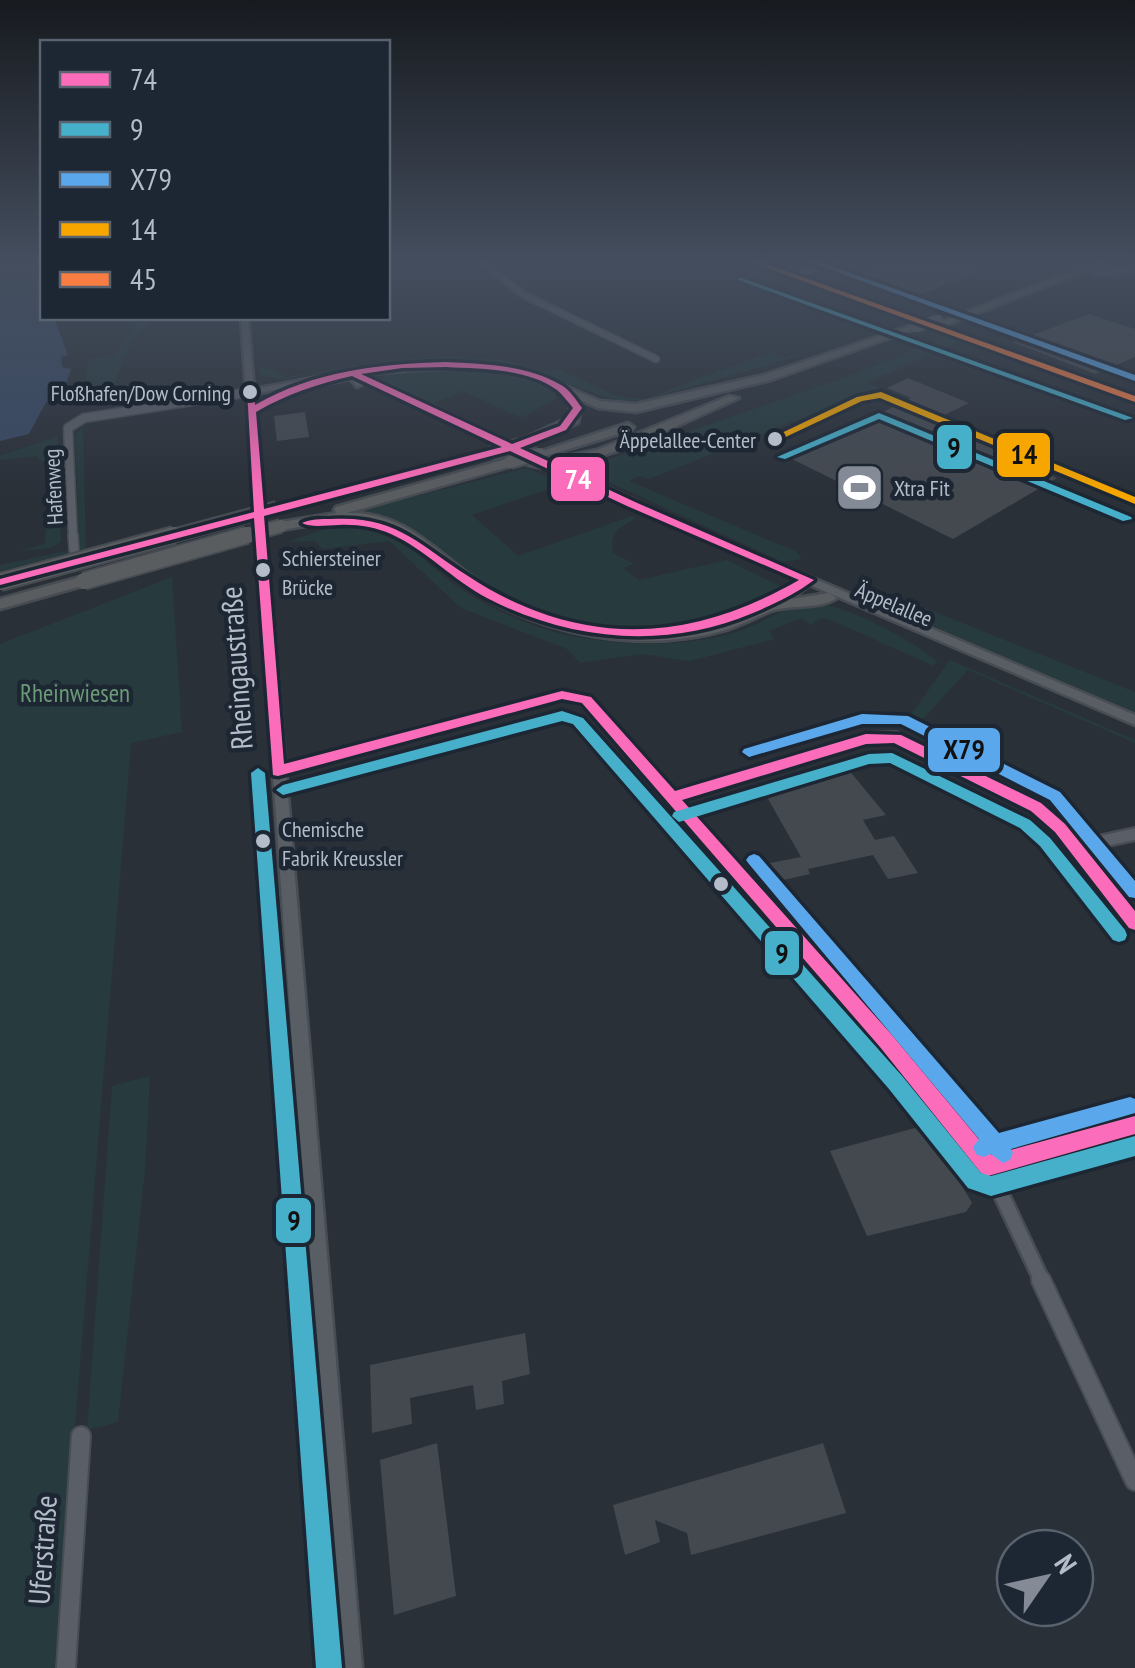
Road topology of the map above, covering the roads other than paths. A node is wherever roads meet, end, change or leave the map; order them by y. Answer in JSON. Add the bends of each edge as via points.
{"nodes":[{"id":1,"x":245,"y":338,"type":"edge"},
{"id":2,"x":611,"y":338,"type":"edge"},
{"id":3,"x":892,"y":338,"type":"edge"},
{"id":4,"x":896,"y":338,"type":"edge"},
{"id":5,"x":969,"y":338,"type":"edge"},
{"id":6,"x":656,"y":360,"type":"dead end"},
{"id":7,"x":392,"y":368,"type":"junction"},
{"id":8,"x":249,"y":376,"type":"junction"},
{"id":9,"x":355,"y":376,"type":"junction"},
{"id":10,"x":297,"y":382,"type":"junction"},
{"id":11,"x":316,"y":383,"type":"joint"},
{"id":12,"x":374,"y":385,"type":"junction"},
{"id":13,"x":766,"y":386,"type":"junction"},
{"id":14,"x":281,"y":390,"type":"junction"},
{"id":15,"x":566,"y":391,"type":"junction"},
{"id":16,"x":250,"y":392,"type":"junction"},
{"id":17,"x":684,"y":398,"type":"junction"},
{"id":18,"x":1135,"y":398,"type":"edge"},
{"id":19,"x":252,"y":411,"type":"junction"},
{"id":20,"x":520,"y":445,"type":"junction"},
{"id":21,"x":590,"y":455,"type":"junction"},
{"id":22,"x":533,"y":458,"type":"junction"},
{"id":23,"x":551,"y":465,"type":"junction"},
{"id":24,"x":603,"y":491,"type":"junction"},
{"id":25,"x":281,"y":526,"type":"junction"},
{"id":26,"x":74,"y":550,"type":"dead end"},
{"id":27,"x":0,"y":582,"type":"edge"},
{"id":28,"x":804,"y":583,"type":"junction"},
{"id":29,"x":828,"y":598,"type":"junction"},
{"id":30,"x":0,"y":604,"type":"edge"},
{"id":31,"x":767,"y":608,"type":"junction"},
{"id":32,"x":1135,"y":720,"type":"edge"},
{"id":33,"x":1135,"y":729,"type":"edge"},
{"id":34,"x":278,"y":771,"type":"junction"},
{"id":35,"x":673,"y":797,"type":"junction"},
{"id":36,"x":1135,"y":834,"type":"edge"},
{"id":37,"x":1075,"y":847,"type":"junction"},
{"id":38,"x":1135,"y":923,"type":"edge"},
{"id":39,"x":1135,"y":1126,"type":"edge"},
{"id":40,"x":988,"y":1166,"type":"junction"},
{"id":41,"x":80,"y":1436,"type":"dead end"},
{"id":42,"x":1135,"y":1481,"type":"edge"},
{"id":43,"x":66,"y":1668,"type":"edge"},
{"id":44,"x":349,"y":1668,"type":"edge"}],
"edges":[{"from":1,"to":8,"type":"main road","name":"Rheingaustraße"},
{"from":2,"to":6,"type":"street"},
{"from":3,"to":17,"type":"highway"},
{"from":4,"to":13,"type":"highway"},
{"from":5,"to":18,"type":"main road"},
{"from":7,"to":9,"type":"highway"},
{"from":7,"to":12,"type":"highway","via":[[374,376]]},
{"from":7,"to":15,"type":"highway","via":[[490,368]]},
{"from":8,"to":10,"type":"main road"},
{"from":8,"to":16,"type":"main road","name":"Rheingaustraße"},
{"from":9,"to":10,"type":"main road"},
{"from":9,"to":11,"type":"highway"},
{"from":9,"to":12,"type":"main road","name":"Äppelallee"},
{"from":9,"to":22,"type":"main road","name":"Äppelallee"},
{"from":10,"to":16,"type":"main road"},
{"from":11,"to":14,"type":"main road"},
{"from":12,"to":23,"type":"main road","name":"Äppelallee"},
{"from":13,"to":21,"type":"highway"},
{"from":13,"to":22,"type":"highway"},
{"from":14,"to":16,"type":"main road"},
{"from":14,"to":19,"type":"main road"},
{"from":15,"to":17,"type":"highway","via":[[620,408]]},
{"from":15,"to":20,"type":"highway","via":[[576,403],[574,420]]},
{"from":16,"to":19,"type":"main road","name":"Rheingaustraße"},
{"from":16,"to":26,"type":"street","name":"Hafenweg","via":[[84,418],[68,428]]},
{"from":17,"to":20,"type":"highway"},
{"from":19,"to":34,"type":"main road","name":"Rheingaustraße"},
{"from":20,"to":27,"type":"highway","bridge":true},
{"from":21,"to":23,"type":"highway"},
{"from":21,"to":24,"type":"highway","via":[[582,472]]},
{"from":22,"to":23,"type":"highway"},
{"from":22,"to":25,"type":"highway","bridge":true},
{"from":22,"to":28,"type":"main road","name":"Äppelallee"},
{"from":23,"to":24,"type":"main road","name":"Äppelallee"},
{"from":24,"to":28,"type":"main road","name":"Äppelallee"},
{"from":25,"to":30,"type":"highway","bridge":true},
{"from":25,"to":31,"type":"highway","via":[[344,517],[381,520],[488,594],[587,630],[672,634]]},
{"from":28,"to":29,"type":"main road","name":"Äppelallee"},
{"from":28,"to":31,"type":"highway"},
{"from":28,"to":32,"type":"main road","name":"Äppelallee"},
{"from":29,"to":31,"type":"highway"},
{"from":29,"to":33,"type":"main road","name":"Äppelallee"},
{"from":34,"to":35,"type":"street","via":[[562,696],[589,702]]},
{"from":34,"to":44,"type":"main road","name":"Rheingaustraße"},
{"from":35,"to":37,"type":"street","via":[[888,736],[1030,804]]},
{"from":35,"to":40,"type":"street"},
{"from":36,"to":37,"type":"street"},
{"from":37,"to":38,"type":"street"},
{"from":39,"to":40,"type":"street"},
{"from":40,"to":42,"type":"street"},
{"from":41,"to":43,"type":"street","name":"Uferstraße"}]}
